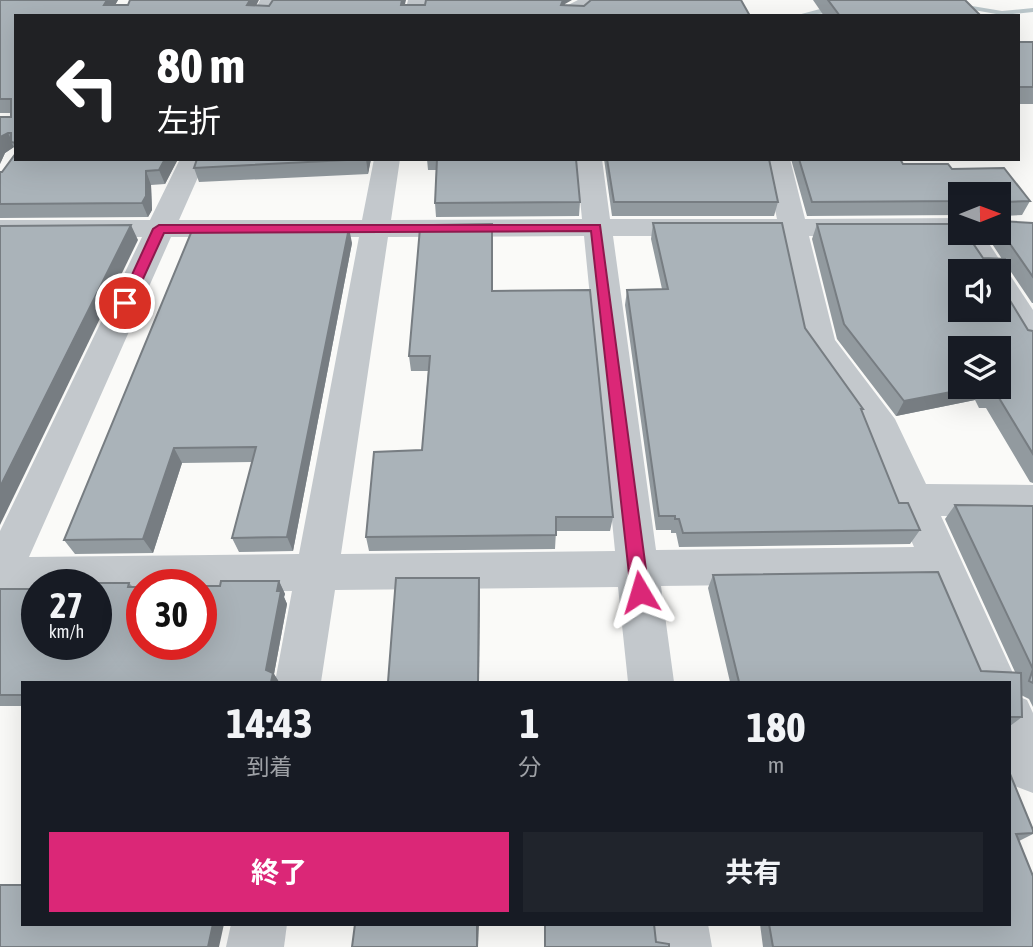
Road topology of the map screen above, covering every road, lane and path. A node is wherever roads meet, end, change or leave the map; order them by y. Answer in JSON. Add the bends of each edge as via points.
{"nodes":[{"id":1,"x":593,"y":0,"type":"edge"},
{"id":2,"x":573,"y":14,"type":"edge"},
{"id":3,"x":191,"y":161,"type":"edge"},
{"id":4,"x":387,"y":161,"type":"edge"},
{"id":5,"x":589,"y":161,"type":"edge"},
{"id":6,"x":778,"y":161,"type":"edge"},
{"id":7,"x":948,"y":227,"type":"edge"},
{"id":8,"x":596,"y":228,"type":"junction"},
{"id":9,"x":795,"y":228,"type":"junction"},
{"id":10,"x":0,"y":229,"type":"edge"},
{"id":11,"x":159,"y":229,"type":"junction"},
{"id":12,"x":374,"y":229,"type":"junction"},
{"id":13,"x":1011,"y":301,"type":"edge"},
{"id":14,"x":1033,"y":335,"type":"edge"},
{"id":15,"x":913,"y":500,"type":"junction"},
{"id":16,"x":1033,"y":501,"type":"edge"},
{"id":17,"x":942,"y":565,"type":"junction"},
{"id":18,"x":637,"y":569,"type":"junction"},
{"id":19,"x":315,"y":572,"type":"junction"},
{"id":20,"x":0,"y":575,"type":"edge"},
{"id":21,"x":298,"y":681,"type":"edge"},
{"id":22,"x":651,"y":681,"type":"edge"},
{"id":23,"x":995,"y":681,"type":"edge"},
{"id":24,"x":1011,"y":719,"type":"edge"},
{"id":25,"x":1033,"y":768,"type":"edge"},
{"id":26,"x":259,"y":926,"type":"edge"},
{"id":27,"x":680,"y":926,"type":"edge"},
{"id":28,"x":255,"y":947,"type":"edge"},
{"id":29,"x":683,"y":947,"type":"edge"}],
"edges":[{"from":1,"to":2,"type":"street"},
{"from":3,"to":11,"type":"street"},
{"from":4,"to":12,"type":"street"},
{"from":5,"to":8,"type":"street"},
{"from":6,"to":9,"type":"street"},
{"from":7,"to":9,"type":"street"},
{"from":8,"to":9,"type":"street"},
{"from":8,"to":12,"type":"street"},
{"from":8,"to":18,"type":"street"},
{"from":9,"to":15,"type":"street","via":[[819,342],[882,429]]},
{"from":10,"to":11,"type":"street"},
{"from":11,"to":12,"type":"street"},
{"from":11,"to":20,"type":"street"},
{"from":12,"to":19,"type":"street"},
{"from":13,"to":14,"type":"street"},
{"from":15,"to":16,"type":"street"},
{"from":15,"to":17,"type":"street"},
{"from":17,"to":18,"type":"street"},
{"from":17,"to":23,"type":"street"},
{"from":18,"to":19,"type":"street"},
{"from":18,"to":22,"type":"street"},
{"from":19,"to":20,"type":"street"},
{"from":19,"to":21,"type":"street"},
{"from":24,"to":25,"type":"street"},
{"from":26,"to":28,"type":"street"},
{"from":27,"to":29,"type":"street"}]}
